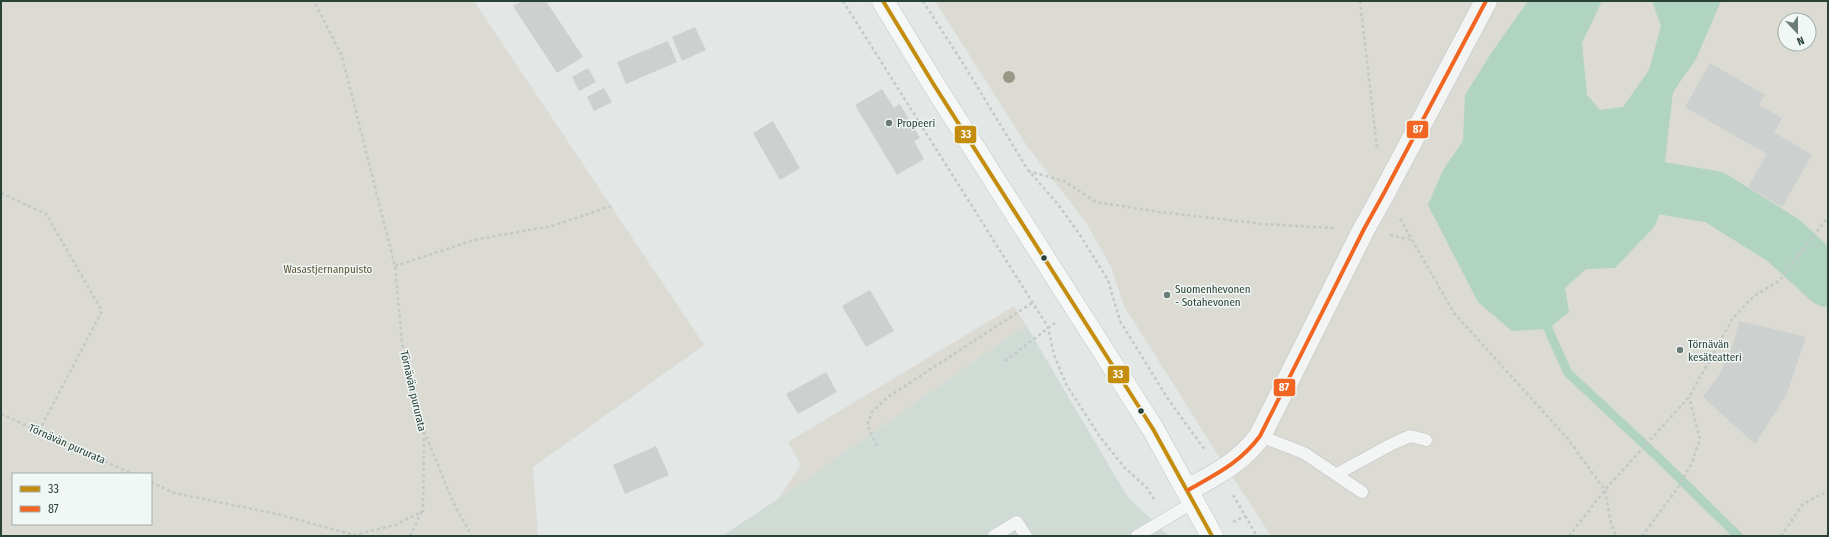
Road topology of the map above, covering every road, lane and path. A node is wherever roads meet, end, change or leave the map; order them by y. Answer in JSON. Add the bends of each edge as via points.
{"nodes":[{"id":1,"x":314,"y":1,"type":"edge"},
{"id":2,"x":843,"y":1,"type":"edge"},
{"id":3,"x":883,"y":1,"type":"edge"},
{"id":4,"x":923,"y":1,"type":"edge"},
{"id":5,"x":1360,"y":1,"type":"edge"},
{"id":6,"x":1486,"y":1,"type":"edge"},
{"id":7,"x":1028,"y":170,"type":"junction"},
{"id":8,"x":1,"y":193,"type":"edge"},
{"id":9,"x":1384,"y":194,"type":"junction"},
{"id":10,"x":611,"y":206,"type":"dead end"},
{"id":11,"x":1827,"y":219,"type":"edge"},
{"id":12,"x":1364,"y":229,"type":"junction"},
{"id":13,"x":1412,"y":240,"type":"junction"},
{"id":14,"x":395,"y":266,"type":"junction"},
{"id":15,"x":1032,"y":303,"type":"junction"},
{"id":16,"x":1077,"y":308,"type":"junction"},
{"id":17,"x":1048,"y":327,"type":"junction"},
{"id":18,"x":1005,"y":361,"type":"dead end"},
{"id":19,"x":1689,"y":397,"type":"junction"},
{"id":20,"x":1,"y":414,"type":"edge"},
{"id":21,"x":424,"y":430,"type":"junction"},
{"id":22,"x":39,"y":431,"type":"junction"},
{"id":23,"x":1260,"y":436,"type":"junction"},
{"id":24,"x":1426,"y":440,"type":"dead end"},
{"id":25,"x":877,"y":446,"type":"dead end"},
{"id":26,"x":1220,"y":471,"type":"junction"},
{"id":27,"x":130,"y":473,"type":"edge"},
{"id":28,"x":1337,"y":474,"type":"junction"},
{"id":29,"x":152,"y":482,"type":"edge"},
{"id":30,"x":1605,"y":490,"type":"junction"},
{"id":31,"x":1828,"y":491,"type":"edge"},
{"id":32,"x":1362,"y":492,"type":"dead end"},
{"id":33,"x":1191,"y":496,"type":"junction"},
{"id":34,"x":423,"y":511,"type":"junction"},
{"id":35,"x":1166,"y":519,"type":"junction"},
{"id":36,"x":410,"y":536,"type":"edge"},
{"id":37,"x":472,"y":536,"type":"edge"},
{"id":38,"x":994,"y":536,"type":"edge"},
{"id":39,"x":1026,"y":536,"type":"edge"},
{"id":40,"x":1137,"y":536,"type":"edge"},
{"id":41,"x":1212,"y":536,"type":"edge"},
{"id":42,"x":1257,"y":536,"type":"edge"},
{"id":43,"x":1569,"y":536,"type":"edge"},
{"id":44,"x":1616,"y":536,"type":"edge"},
{"id":45,"x":1642,"y":536,"type":"edge"},
{"id":46,"x":1781,"y":536,"type":"edge"}],
"edges":[{"from":1,"to":14,"type":"path","name":"Törnävän pururata","via":[[342,56]]},
{"from":2,"to":15,"type":"path"},
{"from":3,"to":16,"type":"main road"},
{"from":4,"to":7,"type":"path"},
{"from":5,"to":9,"type":"path"},
{"from":6,"to":9,"type":"street"},
{"from":7,"to":12,"type":"path","via":[[1064,181],[1096,202],[1264,224]]},
{"from":7,"to":26,"type":"path","via":[[1057,203],[1080,235],[1108,280],[1120,321],[1168,399]]},
{"from":8,"to":22,"type":"path","via":[[46,214],[102,311]]},
{"from":9,"to":12,"type":"street"},
{"from":9,"to":13,"type":"path"},
{"from":10,"to":14,"type":"path","via":[[552,226],[474,240]]},
{"from":11,"to":19,"type":"path","via":[[1780,280],[1754,296],[1733,318]]},
{"from":12,"to":13,"type":"path"},
{"from":12,"to":23,"type":"street"},
{"from":13,"to":30,"type":"path","via":[[1454,313],[1568,439]]},
{"from":14,"to":21,"type":"path","name":"Törnävän pururata","via":[[402,343]]},
{"from":15,"to":17,"type":"path"},
{"from":15,"to":25,"type":"path","via":[[888,397],[872,412],[867,426]]},
{"from":16,"to":17,"type":"path"},
{"from":16,"to":33,"type":"main road","via":[[1153,429]]},
{"from":17,"to":18,"type":"path"},
{"from":17,"to":35,"type":"path","via":[[1054,355],[1066,384],[1100,437],[1125,468],[1147,488]]},
{"from":19,"to":30,"type":"path"},
{"from":19,"to":45,"type":"path","via":[[1700,439],[1691,465]]},
{"from":20,"to":22,"type":"path","name":"Törnävän pururata"},
{"from":21,"to":34,"type":"path","name":"Törnävän pururata"},
{"from":21,"to":37,"type":"path","via":[[454,504]]},
{"from":22,"to":27,"type":"path","name":"Törnävän pururata"},
{"from":23,"to":26,"type":"street","via":[[1250,451],[1236,463]]},
{"from":23,"to":28,"type":"lane","via":[[1304,453]]},
{"from":24,"to":28,"type":"lane","via":[[1410,436]]},
{"from":26,"to":33,"type":"street"},
{"from":26,"to":42,"type":"path"},
{"from":28,"to":32,"type":"lane"},
{"from":29,"to":34,"type":"path","via":[[174,493],[277,514],[354,535],[395,525]]},
{"from":30,"to":43,"type":"path"},
{"from":30,"to":44,"type":"path"},
{"from":31,"to":46,"type":"path","via":[[1803,504]]},
{"from":33,"to":35,"type":"lane"},
{"from":33,"to":41,"type":"main road"},
{"from":34,"to":36,"type":"path"},
{"from":35,"to":40,"type":"lane"},
{"from":38,"to":39,"type":"lane","via":[[1018,522]]}]}
